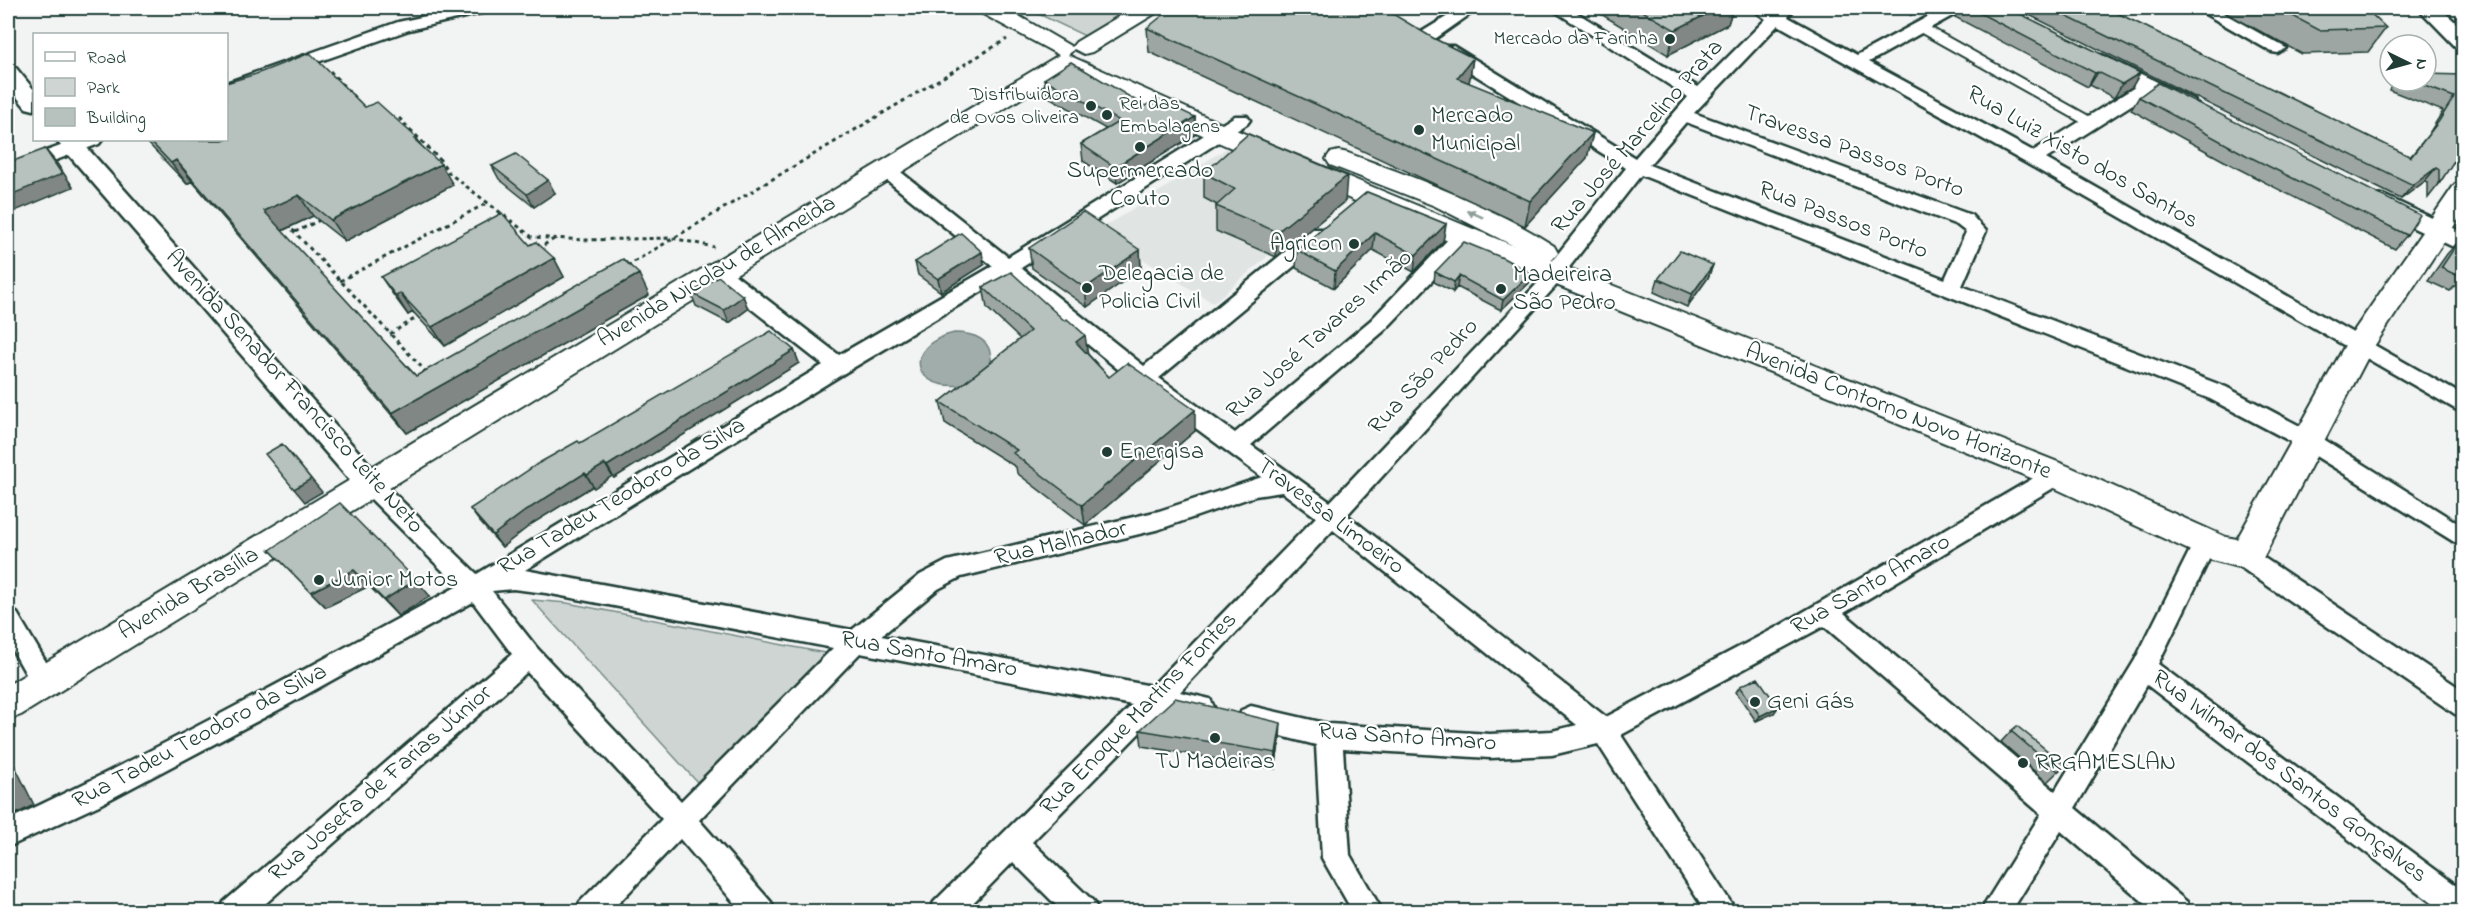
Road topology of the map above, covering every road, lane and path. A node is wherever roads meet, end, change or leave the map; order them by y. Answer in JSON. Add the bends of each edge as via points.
{"nodes":[{"id":1,"x":484,"y":8,"type":"edge"},
{"id":2,"x":989,"y":8,"type":"edge"},
{"id":3,"x":1148,"y":8,"type":"edge"},
{"id":4,"x":1471,"y":8,"type":"edge"},
{"id":5,"x":1558,"y":8,"type":"edge"},
{"id":6,"x":1759,"y":8,"type":"edge"},
{"id":7,"x":1954,"y":8,"type":"edge"},
{"id":8,"x":2203,"y":8,"type":"edge"},
{"id":9,"x":2428,"y":8,"type":"edge"},
{"id":10,"x":1785,"y":12,"type":"edge"},
{"id":11,"x":1407,"y":25,"type":"edge"},
{"id":12,"x":1920,"y":27,"type":"junction"},
{"id":13,"x":1010,"y":37,"type":"dead end"},
{"id":14,"x":1426,"y":37,"type":"junction"},
{"id":15,"x":2463,"y":42,"type":"edge"},
{"id":16,"x":2278,"y":48,"type":"dead end"},
{"id":17,"x":1073,"y":55,"type":"junction"},
{"id":18,"x":2088,"y":55,"type":"edge"},
{"id":19,"x":1858,"y":62,"type":"junction"},
{"id":20,"x":330,"y":71,"type":"edge"},
{"id":21,"x":8,"y":73,"type":"edge"},
{"id":22,"x":2149,"y":86,"type":"junction"},
{"id":23,"x":228,"y":88,"type":"edge"},
{"id":24,"x":1699,"y":96,"type":"junction"},
{"id":25,"x":33,"y":102,"type":"edge"},
{"id":26,"x":357,"y":113,"type":"edge"},
{"id":27,"x":2202,"y":113,"type":"edge"},
{"id":28,"x":1684,"y":116,"type":"junction"},
{"id":29,"x":399,"y":118,"type":"edge"},
{"id":30,"x":2090,"y":122,"type":"junction"},
{"id":31,"x":1232,"y":127,"type":"junction"},
{"id":32,"x":416,"y":135,"type":"junction"},
{"id":33,"x":405,"y":140,"type":"edge"},
{"id":34,"x":79,"y":142,"type":"edge"},
{"id":35,"x":2033,"y":159,"type":"junction"},
{"id":36,"x":441,"y":161,"type":"junction"},
{"id":37,"x":431,"y":166,"type":"edge"},
{"id":38,"x":1637,"y":167,"type":"junction"},
{"id":39,"x":885,"y":169,"type":"junction"},
{"id":40,"x":8,"y":172,"type":"edge"},
{"id":41,"x":2463,"y":190,"type":"edge"},
{"id":42,"x":1369,"y":193,"type":"junction"},
{"id":43,"x":2363,"y":193,"type":"edge"},
{"id":44,"x":487,"y":203,"type":"junction"},
{"id":45,"x":326,"y":217,"type":"edge"},
{"id":46,"x":281,"y":218,"type":"edge"},
{"id":47,"x":1333,"y":223,"type":"edge"},
{"id":48,"x":295,"y":232,"type":"junction"},
{"id":49,"x":1463,"y":236,"type":"junction"},
{"id":50,"x":2451,"y":237,"type":"edge"},
{"id":51,"x":672,"y":238,"type":"junction"},
{"id":52,"x":554,"y":239,"type":"junction"},
{"id":53,"x":1521,"y":249,"type":"junction"},
{"id":54,"x":534,"y":250,"type":"edge"},
{"id":55,"x":747,"y":255,"type":"junction"},
{"id":56,"x":1007,"y":267,"type":"junction"},
{"id":57,"x":623,"y":269,"type":"edge"},
{"id":58,"x":1557,"y":269,"type":"junction"},
{"id":59,"x":718,"y":272,"type":"junction"},
{"id":60,"x":340,"y":281,"type":"junction"},
{"id":61,"x":1950,"y":290,"type":"junction"},
{"id":62,"x":431,"y":310,"type":"edge"},
{"id":63,"x":390,"y":334,"type":"junction"},
{"id":64,"x":2359,"y":346,"type":"junction"},
{"id":65,"x":837,"y":366,"type":"junction"},
{"id":66,"x":430,"y":376,"type":"edge"},
{"id":67,"x":1144,"y":378,"type":"junction"},
{"id":68,"x":2463,"y":406,"type":"edge"},
{"id":69,"x":2309,"y":441,"type":"junction"},
{"id":70,"x":1234,"y":446,"type":"junction"},
{"id":71,"x":2057,"y":476,"type":"junction"},
{"id":72,"x":1286,"y":482,"type":"junction"},
{"id":73,"x":370,"y":484,"type":"junction"},
{"id":74,"x":1332,"y":516,"type":"junction"},
{"id":75,"x":2463,"y":538,"type":"edge"},
{"id":76,"x":2205,"y":543,"type":"junction"},
{"id":77,"x":2238,"y":553,"type":"junction"},
{"id":78,"x":481,"y":584,"type":"junction"},
{"id":79,"x":1825,"y":612,"type":"junction"},
{"id":80,"x":8,"y":620,"type":"edge"},
{"id":81,"x":855,"y":642,"type":"junction"},
{"id":82,"x":528,"y":656,"type":"junction"},
{"id":83,"x":2144,"y":668,"type":"junction"},
{"id":84,"x":44,"y":682,"type":"junction"},
{"id":85,"x":1158,"y":696,"type":"junction"},
{"id":86,"x":8,"y":704,"type":"edge"},
{"id":87,"x":2463,"y":706,"type":"edge"},
{"id":88,"x":1604,"y":731,"type":"junction"},
{"id":89,"x":1329,"y":736,"type":"junction"},
{"id":90,"x":2059,"y":810,"type":"junction"},
{"id":91,"x":679,"y":819,"type":"junction"},
{"id":92,"x":8,"y":834,"type":"edge"},
{"id":93,"x":1013,"y":842,"type":"junction"},
{"id":94,"x":2463,"y":909,"type":"edge"},
{"id":95,"x":234,"y":912,"type":"edge"},
{"id":96,"x":590,"y":912,"type":"edge"},
{"id":97,"x":761,"y":912,"type":"edge"},
{"id":98,"x":944,"y":912,"type":"edge"},
{"id":99,"x":1084,"y":912,"type":"edge"},
{"id":100,"x":1369,"y":912,"type":"edge"},
{"id":101,"x":1723,"y":912,"type":"edge"},
{"id":102,"x":1994,"y":912,"type":"edge"},
{"id":103,"x":2177,"y":912,"type":"edge"}],
"edges":[{"from":1,"to":23,"type":"street","via":[[404,26]]},
{"from":2,"to":17,"type":"main road"},
{"from":3,"to":17,"type":"main road","name":"Avenida Nicolau de Almeida"},
{"from":4,"to":14,"type":"street"},
{"from":5,"to":24,"type":"street"},
{"from":6,"to":10,"type":"street","name":"Rua Luiz Xisto dos Santos"},
{"from":7,"to":12,"type":"street"},
{"from":8,"to":16,"type":"street"},
{"from":9,"to":15,"type":"street"},
{"from":10,"to":19,"type":"street","name":"Rua Luiz Xisto dos Santos"},
{"from":10,"to":24,"type":"street","name":"Rua José Marcelino Prata"},
{"from":11,"to":14,"type":"street","name":"Rua Passos Porto"},
{"from":12,"to":19,"type":"street"},
{"from":12,"to":30,"type":"lane"},
{"from":13,"to":51,"type":"path"},
{"from":14,"to":38,"type":"street","name":"Rua Passos Porto"},
{"from":17,"to":31,"type":"main road"},
{"from":17,"to":39,"type":"main road","name":"Avenida Nicolau de Almeida"},
{"from":18,"to":22,"type":"street"},
{"from":19,"to":35,"type":"street","name":"Rua Luiz Xisto dos Santos"},
{"from":20,"to":26,"type":"path","via":[[367,108]]},
{"from":21,"to":25,"type":"street"},
{"from":22,"to":27,"type":"street"},
{"from":22,"to":30,"type":"street"},
{"from":24,"to":28,"type":"street","name":"Rua José Marcelino Prata"},
{"from":28,"to":38,"type":"street","name":"Rua José Marcelino Prata"},
{"from":28,"to":61,"type":"street","name":"Travessa Passos Porto","via":[[1964,220],[1976,231]]},
{"from":29,"to":32,"type":"path"},
{"from":30,"to":35,"type":"street"},
{"from":31,"to":42,"type":"main road"},
{"from":31,"to":56,"type":"street","name":"Rua Tadeu Teodoro da Silva"},
{"from":32,"to":33,"type":"path"},
{"from":32,"to":36,"type":"path"},
{"from":34,"to":40,"type":"street"},
{"from":34,"to":73,"type":"street","name":"Avenida Senador Francisco Leite Neto"},
{"from":35,"to":64,"type":"street","name":"Rua Luiz Xisto dos Santos"},
{"from":36,"to":37,"type":"path"},
{"from":36,"to":44,"type":"path"},
{"from":38,"to":58,"type":"street","name":"Rua José Marcelino Prata"},
{"from":38,"to":61,"type":"street","name":"Rua Passos Porto"},
{"from":39,"to":55,"type":"main road","name":"Avenida Nicolau de Almeida"},
{"from":39,"to":56,"type":"street","name":"Travessa Limoeiro"},
{"from":41,"to":50,"type":"main road"},
{"from":42,"to":49,"type":"main road"},
{"from":53,"to":42,"type":"main road","one_way":true,"via":[[1479,215]]},
{"from":43,"to":50,"type":"street"},
{"from":44,"to":52,"type":"path","via":[[532,237]]},
{"from":44,"to":60,"type":"path"},
{"from":45,"to":48,"type":"path"},
{"from":46,"to":48,"type":"path"},
{"from":47,"to":67,"type":"street"},
{"from":48,"to":60,"type":"path"},
{"from":49,"to":53,"type":"main road"},
{"from":49,"to":70,"type":"street","name":"Rua José Tavares Irmão","via":[[1378,324]]},
{"from":50,"to":64,"type":"main road"},
{"from":51,"to":52,"type":"path"},
{"from":51,"to":55,"type":"path"},
{"from":51,"to":57,"type":"path"},
{"from":52,"to":54,"type":"path"},
{"from":53,"to":58,"type":"main road","name":"Avenida Contorno Novo Horizonte"},
{"from":55,"to":59,"type":"main road","name":"Avenida Nicolau de Almeida"},
{"from":56,"to":65,"type":"street","name":"Rua Tadeu Teodoro da Silva"},
{"from":56,"to":67,"type":"street","name":"Travessa Limoeiro"},
{"from":58,"to":71,"type":"main road","name":"Avenida Contorno Novo Horizonte"},
{"from":58,"to":74,"type":"street","name":"Rua São Pedro"},
{"from":59,"to":65,"type":"street"},
{"from":59,"to":73,"type":"main road","name":"Avenida Nicolau de Almeida"},
{"from":60,"to":63,"type":"path"},
{"from":61,"to":69,"type":"street","name":"Rua Passos Porto","via":[[2218,393]]},
{"from":62,"to":63,"type":"path"},
{"from":63,"to":66,"type":"path"},
{"from":64,"to":68,"type":"street","name":"Rua Luiz Xisto dos Santos"},
{"from":64,"to":69,"type":"main road"},
{"from":65,"to":78,"type":"street","name":"Rua Tadeu Teodoro da Silva"},
{"from":67,"to":70,"type":"street","name":"Travessa Limoeiro"},
{"from":69,"to":75,"type":"street","name":"Rua Passos Porto"},
{"from":69,"to":77,"type":"main road","via":[[2251,548]]},
{"from":70,"to":72,"type":"street","name":"Travessa Limoeiro"},
{"from":71,"to":76,"type":"main road","name":"Avenida Contorno Novo Horizonte"},
{"from":71,"to":79,"type":"street","name":"Rua Santo Amaro"},
{"from":72,"to":74,"type":"street","name":"Travessa Limoeiro"},
{"from":72,"to":81,"type":"street","name":"Rua Malhador","via":[[1254,487],[1160,520],[955,568],[929,582]]},
{"from":73,"to":78,"type":"street","name":"Avenida Senador Francisco Leite Neto"},
{"from":73,"to":84,"type":"main road","name":"Avenida Brasília"},
{"from":74,"to":85,"type":"street","name":"Rua Enoque Martins Fontes"},
{"from":74,"to":88,"type":"street","name":"Travessa Limoeiro"},
{"from":76,"to":77,"type":"main road","name":"Avenida Contorno Novo Horizonte"},
{"from":76,"to":83,"type":"street"},
{"from":77,"to":87,"type":"street"},
{"from":78,"to":81,"type":"street","name":"Rua Santo Amaro","via":[[513,579],[546,583]]},
{"from":78,"to":82,"type":"street","name":"Avenida Senador Francisco Leite Neto"},
{"from":78,"to":92,"type":"street","name":"Rua Tadeu Teodoro da Silva","via":[[100,791]]},
{"from":79,"to":88,"type":"street","name":"Rua Santo Amaro"},
{"from":79,"to":90,"type":"street"},
{"from":80,"to":84,"type":"street"},
{"from":81,"to":85,"type":"street","name":"Rua Santo Amaro"},
{"from":81,"to":91,"type":"street","name":"Rua Malhador"},
{"from":82,"to":91,"type":"street","name":"Avenida Senador Francisco Leite Neto"},
{"from":82,"to":95,"type":"street","name":"Rua Josefa de Farias Júnior"},
{"from":83,"to":90,"type":"street"},
{"from":83,"to":94,"type":"street","name":"Rua Ivilmar dos Santos Gonçalves"},
{"from":84,"to":86,"type":"main road","name":"Avenida Brasília"},
{"from":85,"to":89,"type":"street","name":"Rua Santo Amaro"},
{"from":85,"to":93,"type":"street","name":"Rua Enoque Martins Fontes"},
{"from":88,"to":89,"type":"street","name":"Rua Santo Amaro","via":[[1552,743],[1490,746]]},
{"from":88,"to":101,"type":"street","name":"Travessa Limoeiro"},
{"from":89,"to":100,"type":"street","via":[[1336,858]]},
{"from":90,"to":102,"type":"street"},
{"from":90,"to":103,"type":"street"},
{"from":91,"to":96,"type":"street","name":"Rua Malhador"},
{"from":91,"to":97,"type":"street","name":"Avenida Senador Francisco Leite Neto"},
{"from":93,"to":98,"type":"street","name":"Rua Enoque Martins Fontes"},
{"from":93,"to":99,"type":"street"}]}
